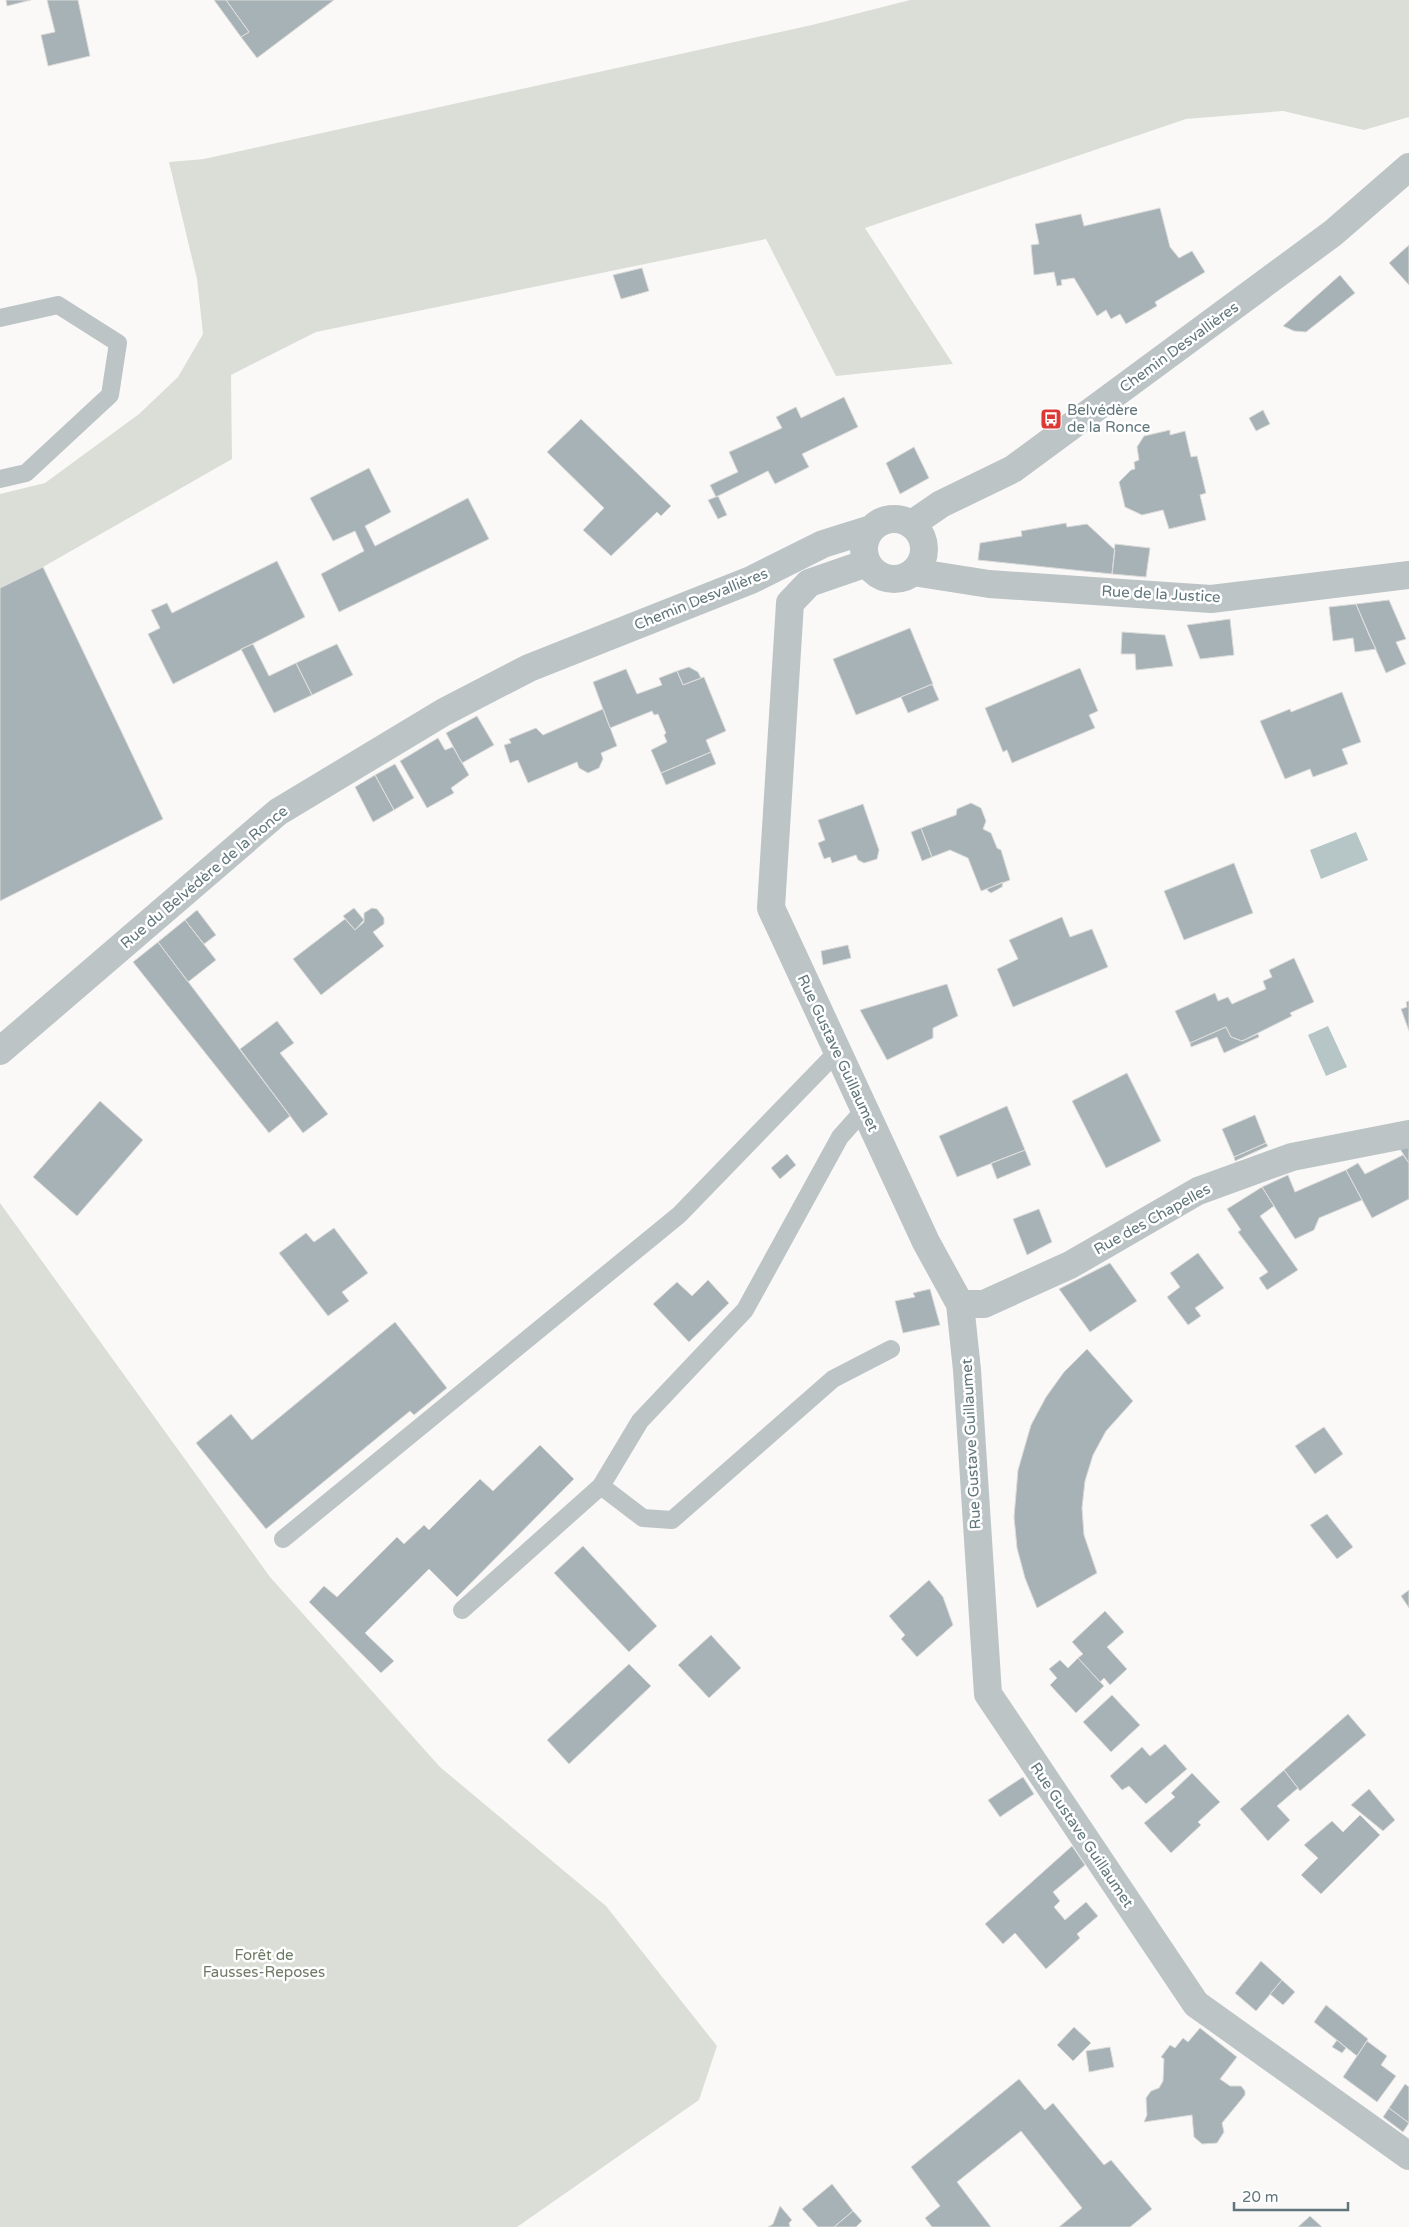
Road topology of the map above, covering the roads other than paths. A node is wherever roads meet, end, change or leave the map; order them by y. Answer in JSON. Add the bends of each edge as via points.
{"nodes":[{"id":1,"x":1409,"y":168,"type":"edge"},
{"id":2,"x":0,"y":318,"type":"edge"},
{"id":3,"x":0,"y":479,"type":"edge"},
{"id":4,"x":912,"y":524,"type":"junction"},
{"id":5,"x":871,"y":529,"type":"junction"},
{"id":6,"x":867,"y":564,"type":"junction"},
{"id":7,"x":913,"y":572,"type":"junction"},
{"id":8,"x":1409,"y":575,"type":"edge"},
{"id":9,"x":751,"y":580,"type":"junction"},
{"id":10,"x":790,"y":603,"type":"junction"},
{"id":11,"x":529,"y":668,"type":"joint"},
{"id":12,"x":0,"y":1051,"type":"edge"},
{"id":13,"x":838,"y":1052,"type":"junction"},
{"id":14,"x":864,"y":1110,"type":"junction"},
{"id":15,"x":1409,"y":1134,"type":"edge"},
{"id":16,"x":960,"y":1304,"type":"junction"},
{"id":17,"x":891,"y":1349,"type":"dead end"},
{"id":18,"x":601,"y":1486,"type":"junction"},
{"id":19,"x":283,"y":1539,"type":"dead end"},
{"id":20,"x":462,"y":1610,"type":"dead end"},
{"id":21,"x":1409,"y":2156,"type":"edge"}],
"edges":[{"from":1,"to":4,"type":"street","name":"Chemin Desvallières","via":[[1333,233],[1013,469],[941,504]]},
{"from":2,"to":3,"type":"lane","via":[[58,305],[118,343],[110,395],[26,473]]},
{"from":4,"to":5,"type":"street","via":[[899,519],[884,520]]},
{"from":4,"to":7,"type":"street","via":[[924,548],[921,562]]},
{"from":5,"to":6,"type":"street","via":[[863,552]]},
{"from":5,"to":9,"type":"street","name":"Chemin Desvallières","via":[[823,544]]},
{"from":6,"to":7,"type":"street","via":[[880,576],[897,579]]},
{"from":6,"to":10,"type":"street","via":[[809,583]]},
{"from":7,"to":8,"type":"street","name":"Rue de la Justice","via":[[989,584],[1211,600]]},
{"from":9,"to":10,"type":"street"},
{"from":9,"to":11,"type":"street","name":"Chemin Desvallières"},
{"from":10,"to":13,"type":"street","name":"Rue Gustave Guillaumet","via":[[771,908]]},
{"from":11,"to":12,"type":"street","name":"Rue du Belvédère de la Ronce","via":[[444,712],[278,812]]},
{"from":13,"to":14,"type":"street","name":"Rue Gustave Guillaumet"},
{"from":13,"to":19,"type":"lane","via":[[679,1215]]},
{"from":14,"to":16,"type":"street","name":"Rue Gustave Guillaumet","via":[[926,1242]]},
{"from":14,"to":18,"type":"lane","via":[[840,1137],[745,1310],[640,1421]]},
{"from":15,"to":16,"type":"street","name":"Rue des Chapelles","via":[[1292,1156],[1198,1191],[1070,1264],[984,1304]]},
{"from":16,"to":21,"type":"street","name":"Rue Gustave Guillaumet","via":[[988,1694],[1196,2004]]},
{"from":17,"to":18,"type":"lane","via":[[833,1379],[672,1520],[643,1518]]},
{"from":18,"to":20,"type":"lane"}]}
